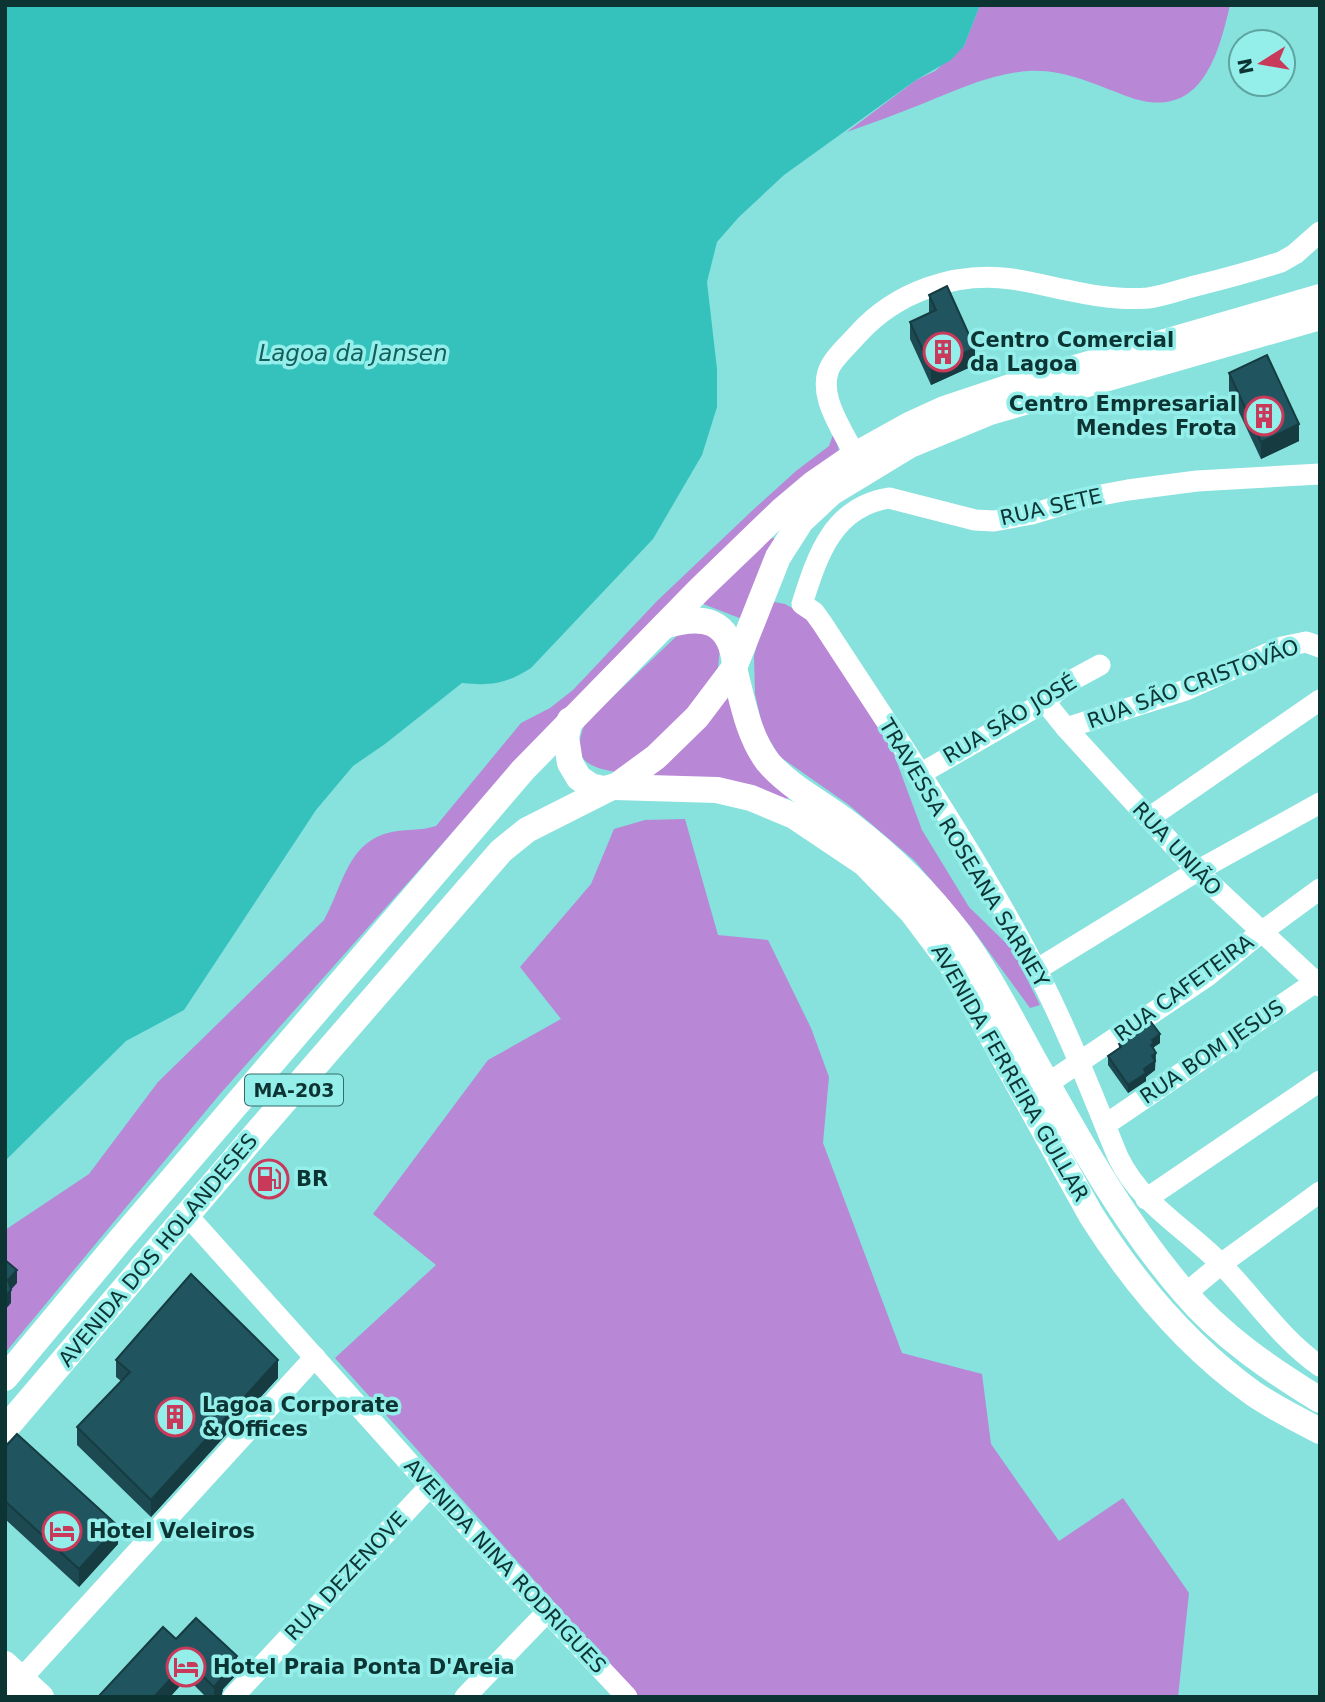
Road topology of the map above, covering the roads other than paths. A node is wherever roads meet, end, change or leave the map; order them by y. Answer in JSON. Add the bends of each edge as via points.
{"nodes":[{"id":1,"x":1320,"y":232,"type":"edge"},
{"id":2,"x":1320,"y":297,"type":"edge"},
{"id":3,"x":1320,"y":317,"type":"edge"},
{"id":4,"x":855,"y":454,"type":"junction"},
{"id":5,"x":1320,"y":474,"type":"edge"},
{"id":6,"x":802,"y":604,"type":"joint"},
{"id":7,"x":664,"y":625,"type":"junction"},
{"id":8,"x":1320,"y":647,"type":"edge"},
{"id":9,"x":1100,"y":665,"type":"dead end"},
{"id":10,"x":734,"y":666,"type":"junction"},
{"id":11,"x":1320,"y":700,"type":"edge"},
{"id":12,"x":1045,"y":702,"type":"junction"},
{"id":13,"x":570,"y":720,"type":"junction"},
{"id":14,"x":1066,"y":728,"type":"junction"},
{"id":15,"x":920,"y":774,"type":"junction"},
{"id":16,"x":614,"y":787,"type":"junction"},
{"id":17,"x":1320,"y":803,"type":"edge"},
{"id":18,"x":1149,"y":818,"type":"junction"},
{"id":19,"x":1197,"y":871,"type":"junction"},
{"id":20,"x":1320,"y":889,"type":"edge"},
{"id":21,"x":1260,"y":933,"type":"junction"},
{"id":22,"x":362,"y":958,"type":"junction"},
{"id":23,"x":1036,"y":970,"type":"junction"},
{"id":24,"x":1318,"y":982,"type":"edge"},
{"id":25,"x":1079,"y":1061,"type":"junction"},
{"id":26,"x":1024,"y":1067,"type":"junction"},
{"id":27,"x":1320,"y":1081,"type":"edge"},
{"id":28,"x":1047,"y":1084,"type":"junction"},
{"id":29,"x":1105,"y":1125,"type":"junction"},
{"id":30,"x":1320,"y":1192,"type":"edge"},
{"id":31,"x":1146,"y":1199,"type":"junction"},
{"id":32,"x":187,"y":1215,"type":"junction"},
{"id":33,"x":1221,"y":1264,"type":"junction"},
{"id":34,"x":1185,"y":1294,"type":"junction"},
{"id":35,"x":315,"y":1357,"type":"junction"},
{"id":36,"x":1320,"y":1366,"type":"edge"},
{"id":37,"x":5,"y":1378,"type":"edge"},
{"id":38,"x":1320,"y":1400,"type":"edge"},
{"id":39,"x":5,"y":1429,"type":"edge"},
{"id":40,"x":1320,"y":1432,"type":"edge"},
{"id":41,"x":430,"y":1486,"type":"junction"},
{"id":42,"x":548,"y":1611,"type":"junction"},
{"id":43,"x":9,"y":1687,"type":"edge"},
{"id":44,"x":41,"y":1697,"type":"edge"},
{"id":45,"x":233,"y":1697,"type":"edge"},
{"id":46,"x":465,"y":1697,"type":"edge"},
{"id":47,"x":626,"y":1697,"type":"edge"}],
"edges":[{"from":1,"to":4,"type":"street","via":[[1281,262],[1149,298],[980,278],[926,288],[900,299],[873,317],[832,362],[827,374],[833,412]]},
{"from":2,"to":4,"type":"main road","via":[[944,409]]},
{"from":3,"to":10,"type":"main road","via":[[990,412],[910,445],[871,467],[831,493],[801,521],[778,557]]},
{"from":4,"to":7,"type":"main road","via":[[781,511]]},
{"from":5,"to":6,"type":"street","name":"RUA SETE","via":[[1128,490],[994,521],[878,499],[861,506],[827,539]]},
{"from":6,"to":15,"type":"street","name":"TRAVESSA ROSEANA SARNEY","via":[[822,623]]},
{"from":7,"to":10,"type":"main road","name":"AVENIDA FERREIRA GULLAR","via":[[692,619],[714,624],[730,640]]},
{"from":7,"to":13,"type":"main road","number":"MA-203"},
{"from":8,"to":14,"type":"street","name":"RUA SÃO CRISTOVÃO","via":[[1306,642],[1282,647],[1186,690]]},
{"from":9,"to":12,"type":"street","name":"RUA SÃO JOSÉ","via":[[1065,684]]},
{"from":10,"to":16,"type":"main road","number":"MA-203","via":[[679,736]]},
{"from":10,"to":26,"type":"main road","name":"AVENIDA FERREIRA GULLAR","via":[[748,722],[768,762],[880,849],[927,894],[981,967]]},
{"from":11,"to":18,"type":"street"},
{"from":12,"to":14,"type":"street","name":"RUA UNIÃO"},
{"from":12,"to":15,"type":"street","name":"RUA SÃO JOSÉ"},
{"from":13,"to":16,"type":"main road","via":[[567,745],[574,771],[591,786]]},
{"from":13,"to":22,"type":"main road","name":"AVENIDA DOS HOLANDESES","number":"MA-203"},
{"from":14,"to":18,"type":"street","name":"RUA UNIÃO"},
{"from":15,"to":23,"type":"street","name":"TRAVESSA ROSEANA SARNEY"},
{"from":16,"to":26,"type":"main road","name":"AVENIDA FERREIRA GULLAR","via":[[717,790],[751,798],[794,816],[843,846],[898,896]]},
{"from":16,"to":32,"type":"main road","name":"AVENIDA DOS HOLANDESES","number":"MA-203","via":[[509,843]]},
{"from":17,"to":19,"type":"street"},
{"from":18,"to":19,"type":"street","name":"RUA UNIÃO"},
{"from":19,"to":21,"type":"street","name":"RUA UNIÃO"},
{"from":19,"to":23,"type":"street"},
{"from":20,"to":21,"type":"street","name":"RUA CAFETEIRA"},
{"from":21,"to":24,"type":"street","name":"RUA UNIÃO"},
{"from":21,"to":25,"type":"street","name":"RUA CAFETEIRA","via":[[1206,977]]},
{"from":22,"to":32,"type":"main road","via":[[351,989],[180,1187],[178,1201]]},
{"from":22,"to":37,"type":"main road","name":"AVENIDA DOS HOLANDESES","number":"MA-203"},
{"from":23,"to":25,"type":"street","name":"TRAVESSA ROSEANA SARNEY"},
{"from":24,"to":29,"type":"street","name":"RUA BOM JESUS"},
{"from":25,"to":28,"type":"street","name":"RUA CAFETEIRA"},
{"from":25,"to":29,"type":"street","name":"TRAVESSA ROSEANA SARNEY"},
{"from":26,"to":28,"type":"main road","name":"AVENIDA FERREIRA GULLAR"},
{"from":26,"to":40,"type":"main road","name":"AVENIDA FERREIRA GULLAR","via":[[1091,1215],[1112,1249],[1190,1339],[1254,1393]]},
{"from":27,"to":31,"type":"street"},
{"from":28,"to":34,"type":"main road","name":"AVENIDA FERREIRA GULLAR","via":[[1116,1201]]},
{"from":29,"to":31,"type":"street","name":"TRAVESSA ROSEANA SARNEY","via":[[1121,1164]]},
{"from":30,"to":33,"type":"street"},
{"from":31,"to":33,"type":"street","name":"TRAVESSA ROSEANA SARNEY"},
{"from":32,"to":35,"type":"street","name":"AVENIDA NINA RODRIGUES"},
{"from":32,"to":39,"type":"main road","name":"AVENIDA DOS HOLANDESES","number":"MA-203"},
{"from":33,"to":34,"type":"street"},
{"from":33,"to":36,"type":"street","name":"TRAVESSA ROSEANA SARNEY","via":[[1270,1322]]},
{"from":34,"to":38,"type":"main road","name":"AVENIDA FERREIRA GULLAR","via":[[1247,1351]]},
{"from":35,"to":41,"type":"street","name":"AVENIDA NINA RODRIGUES"},
{"from":35,"to":43,"type":"street"},
{"from":41,"to":42,"type":"street","name":"AVENIDA NINA RODRIGUES"},
{"from":41,"to":45,"type":"street","name":"RUA DEZENOVE"},
{"from":42,"to":46,"type":"street"},
{"from":42,"to":47,"type":"street","name":"AVENIDA NINA RODRIGUES"},
{"from":43,"to":44,"type":"main road"}]}
